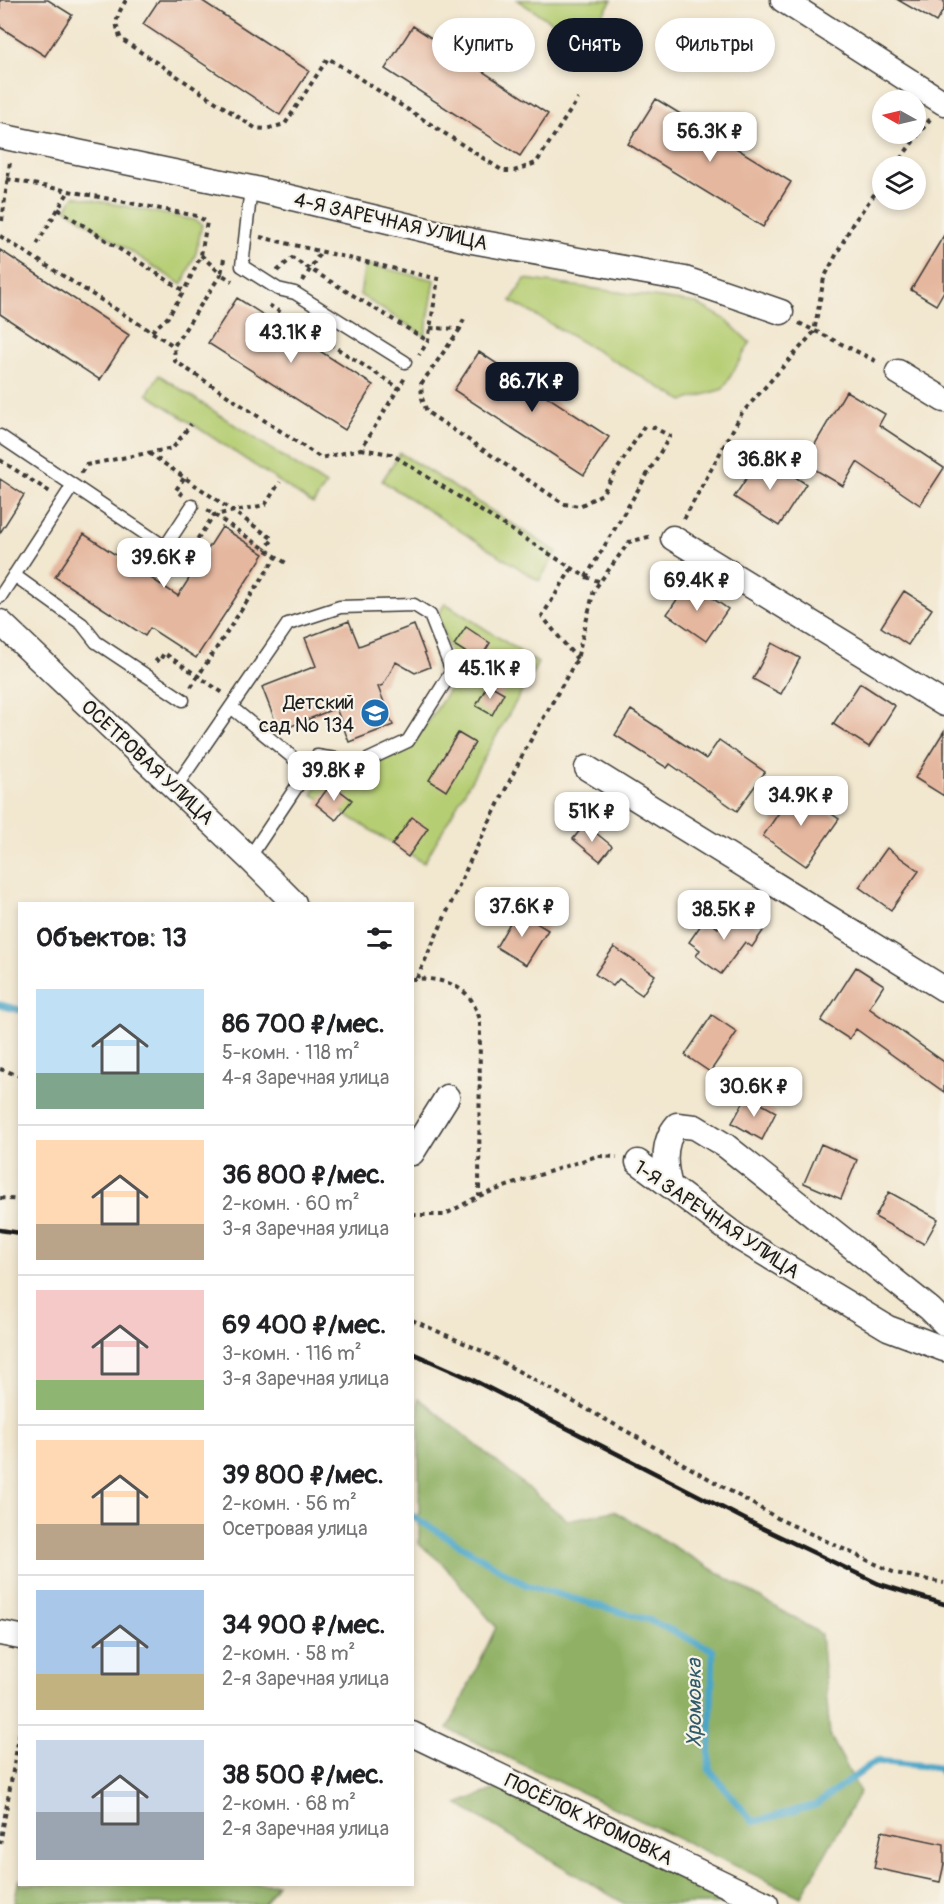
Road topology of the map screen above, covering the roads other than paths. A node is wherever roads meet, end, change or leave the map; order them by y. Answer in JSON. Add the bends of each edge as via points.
{"nodes":[{"id":1,"x":783,"y":0,"type":"edge"},
{"id":2,"x":943,"y":102,"type":"edge"},
{"id":3,"x":0,"y":136,"type":"edge"},
{"id":4,"x":252,"y":188,"type":"junction"},
{"id":5,"x":780,"y":312,"type":"road end"},
{"id":6,"x":410,"y":364,"type":"road end"},
{"id":7,"x":898,"y":372,"type":"road end"},
{"id":8,"x":944,"y":400,"type":"edge"},
{"id":9,"x":0,"y":436,"type":"edge"},
{"id":10,"x":73,"y":485,"type":"junction"},
{"id":11,"x":194,"y":504,"type":"road end"},
{"id":12,"x":674,"y":538,"type":"road end"},
{"id":13,"x":14,"y":575,"type":"junction"},
{"id":14,"x":0,"y":597,"type":"edge"},
{"id":15,"x":0,"y":622,"type":"edge"},
{"id":16,"x":183,"y":700,"type":"road end"},
{"id":17,"x":230,"y":702,"type":"junction"},
{"id":18,"x":944,"y":704,"type":"edge"},
{"id":19,"x":587,"y":768,"type":"dead end"},
{"id":20,"x":308,"y":770,"type":"junction"},
{"id":21,"x":175,"y":788,"type":"junction"},
{"id":22,"x":249,"y":858,"type":"junction"},
{"id":23,"x":293,"y":902,"type":"edge"},
{"id":24,"x":944,"y":989,"type":"edge"},
{"id":25,"x":447,"y":1097,"type":"dead end"},
{"id":26,"x":414,"y":1150,"type":"edge"},
{"id":27,"x":638,"y":1162,"type":"road end"},
{"id":28,"x":670,"y":1186,"type":"junction"},
{"id":29,"x":944,"y":1323,"type":"edge"},
{"id":30,"x":944,"y":1349,"type":"edge"},
{"id":31,"x":0,"y":1633,"type":"edge"},
{"id":32,"x":18,"y":1637,"type":"edge"},
{"id":33,"x":414,"y":1735,"type":"edge"},
{"id":34,"x":766,"y":1904,"type":"edge"}],
"edges":[{"from":1,"to":2,"type":"street"},
{"from":3,"to":4,"type":"street","name":"4-Я ЗАРЕЧНАЯ УЛИЦА"},
{"from":4,"to":5,"type":"street","name":"4-Я ЗАРЕЧНАЯ УЛИЦА","via":[[472,242],[686,279]]},
{"from":4,"to":6,"type":"lane","via":[[242,267],[278,289],[295,293]]},
{"from":7,"to":8,"type":"street"},
{"from":9,"to":10,"type":"lane"},
{"from":10,"to":11,"type":"lane","via":[[165,547]]},
{"from":10,"to":13,"type":"lane"},
{"from":12,"to":18,"type":"street"},
{"from":13,"to":14,"type":"lane"},
{"from":13,"to":16,"type":"lane","via":[[82,624],[96,642]]},
{"from":15,"to":21,"type":"street","name":"ОСЕТРОВАЯ УЛИЦА"},
{"from":17,"to":20,"type":"lane"},
{"from":17,"to":20,"type":"lane","via":[[288,624],[340,607],[414,605],[430,615],[452,672],[408,741],[361,763],[317,756]]},
{"from":17,"to":21,"type":"lane"},
{"from":19,"to":24,"type":"street"},
{"from":20,"to":22,"type":"lane"},
{"from":21,"to":22,"type":"street","name":"ОСЕТРОВАЯ УЛИЦА"},
{"from":22,"to":23,"type":"street","name":"ОСЕТРОВАЯ УЛИЦА"},
{"from":25,"to":26,"type":"street"},
{"from":27,"to":28,"type":"street","name":"1-Я ЗАРЕЧНАЯ УЛИЦА"},
{"from":28,"to":29,"type":"street","via":[[665,1170],[669,1137],[677,1125],[695,1127],[726,1146]]},
{"from":28,"to":30,"type":"street","name":"1-Я ЗАРЕЧНАЯ УЛИЦА","via":[[739,1238],[888,1328]]},
{"from":31,"to":32,"type":"street"},
{"from":33,"to":34,"type":"street","name":"ПОСЁЛОК ХРОМОВКА"}]}
